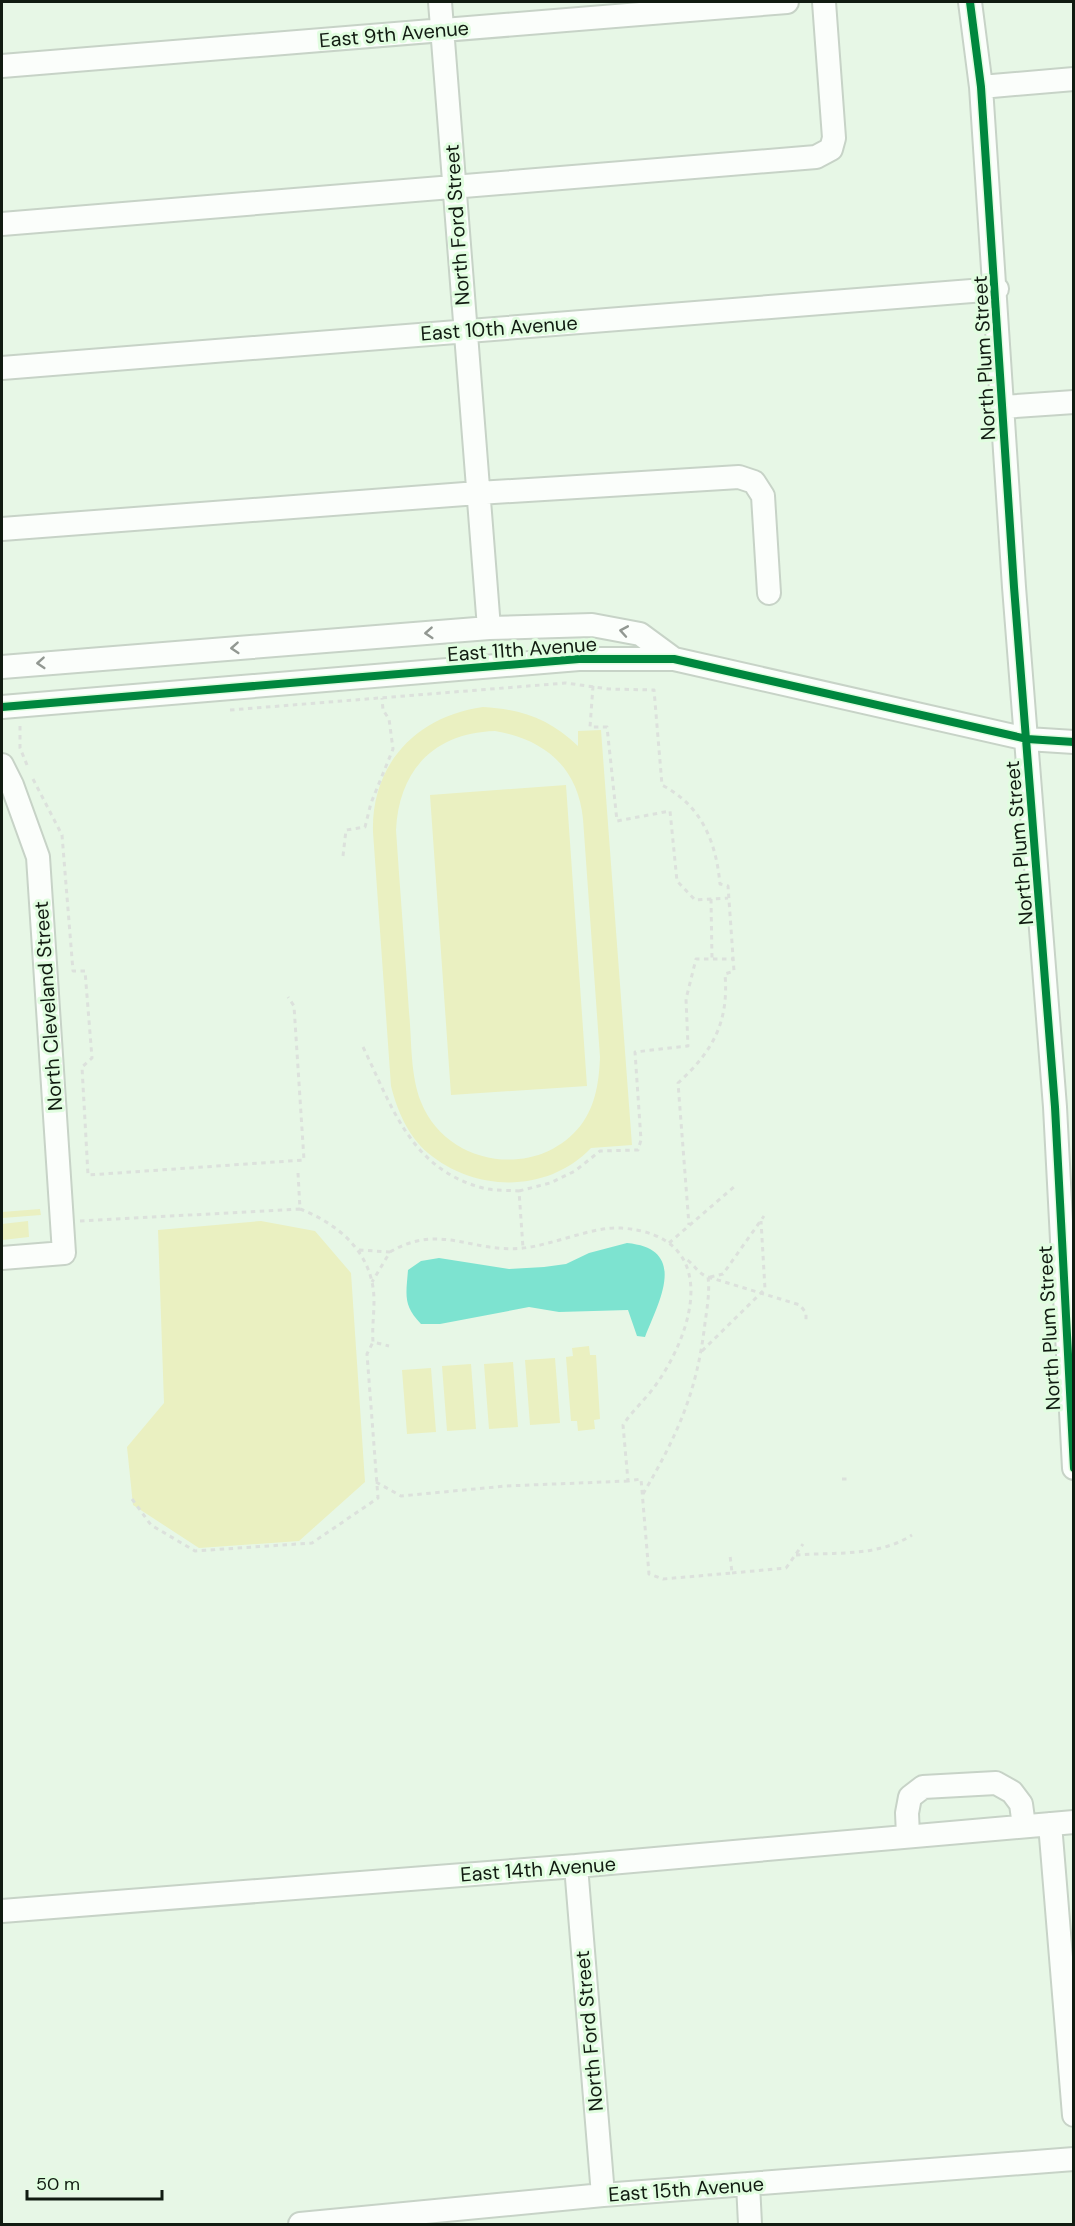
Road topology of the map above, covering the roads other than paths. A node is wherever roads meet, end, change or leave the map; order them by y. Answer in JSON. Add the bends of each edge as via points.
{"nodes":[{"id":1,"x":440,"y":2,"type":"edge"},
{"id":2,"x":787,"y":2,"type":"edge"},
{"id":3,"x":824,"y":2,"type":"edge"},
{"id":4,"x":970,"y":2,"type":"edge"},
{"id":5,"x":442,"y":30,"type":"junction"},
{"id":6,"x":2,"y":66,"type":"edge"},
{"id":7,"x":1074,"y":80,"type":"edge"},
{"id":8,"x":981,"y":87,"type":"junction"},
{"id":9,"x":454,"y":188,"type":"junction"},
{"id":10,"x":2,"y":224,"type":"edge"},
{"id":11,"x":996,"y":289,"type":"junction"},
{"id":12,"x":465,"y":330,"type":"junction"},
{"id":13,"x":2,"y":368,"type":"edge"},
{"id":14,"x":1074,"y":402,"type":"edge"},
{"id":15,"x":1003,"y":407,"type":"junction"},
{"id":16,"x":478,"y":493,"type":"junction"},
{"id":17,"x":2,"y":529,"type":"edge"},
{"id":18,"x":769,"y":592,"type":"dead end"},
{"id":19,"x":489,"y":628,"type":"junction"},
{"id":20,"x":674,"y":659,"type":"junction"},
{"id":21,"x":2,"y":667,"type":"edge"},
{"id":22,"x":2,"y":707,"type":"edge"},
{"id":23,"x":1026,"y":739,"type":"junction"},
{"id":24,"x":1074,"y":742,"type":"edge"},
{"id":25,"x":2,"y":765,"type":"edge"},
{"id":26,"x":1064,"y":1106,"type":"edge"},
{"id":27,"x":2,"y":1258,"type":"edge"},
{"id":28,"x":1073,"y":1466,"type":"edge"},
{"id":29,"x":1074,"y":1822,"type":"edge"},
{"id":30,"x":1050,"y":1824,"type":"junction"},
{"id":31,"x":1024,"y":1826,"type":"junction"},
{"id":32,"x":908,"y":1836,"type":"junction"},
{"id":33,"x":576,"y":1866,"type":"junction"},
{"id":34,"x":2,"y":1911,"type":"edge"},
{"id":35,"x":1074,"y":2115,"type":"edge"},
{"id":36,"x":1074,"y":2159,"type":"edge"},
{"id":37,"x":748,"y":2184,"type":"junction"},
{"id":38,"x":603,"y":2195,"type":"junction"},
{"id":39,"x":437,"y":2218,"type":"edge"},
{"id":40,"x":300,"y":2224,"type":"edge"},
{"id":41,"x":750,"y":2224,"type":"edge"}],
"edges":[{"from":1,"to":5,"type":"street","name":"North Ford Street"},
{"from":2,"to":5,"type":"street","name":"East 9th Avenue"},
{"from":3,"to":9,"type":"street","via":[[834,138],[831,149],[816,158]]},
{"from":4,"to":8,"type":"street","name":"North Plum Street"},
{"from":5,"to":6,"type":"street","name":"East 9th Avenue"},
{"from":5,"to":9,"type":"street","name":"North Ford Street"},
{"from":7,"to":8,"type":"street"},
{"from":8,"to":11,"type":"street","name":"North Plum Street"},
{"from":9,"to":10,"type":"street"},
{"from":9,"to":12,"type":"street","name":"North Ford Street"},
{"from":11,"to":12,"type":"street","name":"East 10th Avenue"},
{"from":11,"to":15,"type":"street","name":"North Plum Street"},
{"from":12,"to":13,"type":"street","name":"East 10th Avenue"},
{"from":12,"to":16,"type":"street","name":"North Ford Street"},
{"from":14,"to":15,"type":"street"},
{"from":15,"to":23,"type":"street","name":"North Plum Street"},
{"from":16,"to":17,"type":"street"},
{"from":16,"to":18,"type":"street","via":[[739,477],[754,482],[763,496]]},
{"from":16,"to":19,"type":"street","name":"North Ford Street"},
{"from":20,"to":19,"type":"street","name":"East 11th Avenue","one_way":true,"via":[[640,634],[592,625]]},
{"from":19,"to":21,"type":"street","name":"East 11th Avenue","one_way":true},
{"from":20,"to":22,"type":"street","name":"East 11th Avenue","via":[[579,659]]},
{"from":20,"to":23,"type":"street","name":"East 11th Avenue"},
{"from":23,"to":24,"type":"street","name":"East 11th Avenue"},
{"from":23,"to":26,"type":"street","name":"North Plum Street"},
{"from":25,"to":27,"type":"street","name":"North Cleveland Street","via":[[38,857],[64,1253]]},
{"from":26,"to":28,"type":"street","name":"North Plum Street"},
{"from":29,"to":30,"type":"street","name":"East 14th Avenue"},
{"from":30,"to":31,"type":"street","name":"East 14th Avenue"},
{"from":30,"to":35,"type":"street"},
{"from":31,"to":32,"type":"street","name":"East 14th Avenue"},
{"from":31,"to":32,"type":"street","via":[[1021,1804],[1012,1792],[996,1783],[922,1787],[910,1797]]},
{"from":32,"to":33,"type":"street","name":"East 14th Avenue"},
{"from":33,"to":34,"type":"street","name":"East 14th Avenue"},
{"from":33,"to":38,"type":"street","name":"North Ford Street"},
{"from":36,"to":37,"type":"street","name":"East 15th Avenue"},
{"from":37,"to":38,"type":"street","name":"East 15th Avenue"},
{"from":37,"to":41,"type":"street"},
{"from":38,"to":39,"type":"street","name":"East 15th Avenue"},
{"from":39,"to":40,"type":"street","name":"East 15th Avenue"}]}
